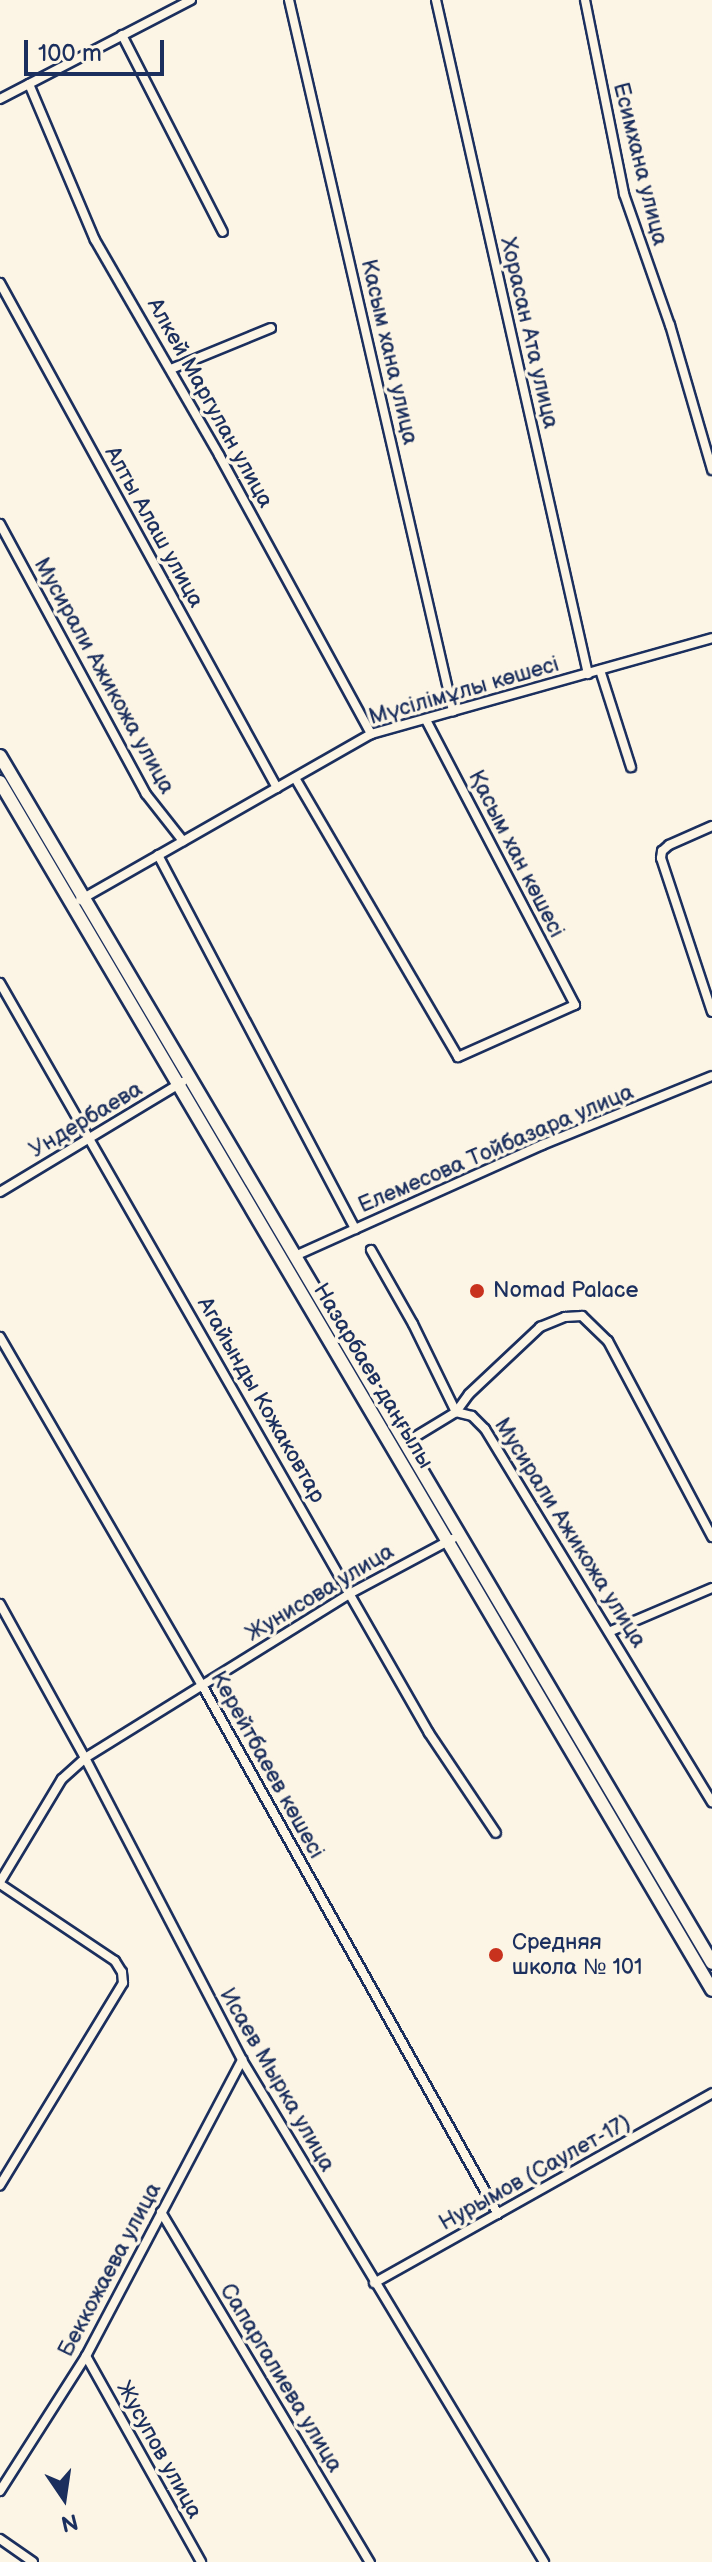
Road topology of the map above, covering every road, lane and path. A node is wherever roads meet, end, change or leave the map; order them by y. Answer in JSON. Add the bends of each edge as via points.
{"nodes":[{"id":1,"x":191,"y":0,"type":"edge"},
{"id":2,"x":289,"y":0,"type":"edge"},
{"id":3,"x":436,"y":0,"type":"edge"},
{"id":4,"x":585,"y":0,"type":"edge"},
{"id":5,"x":122,"y":35,"type":"junction"},
{"id":6,"x":29,"y":84,"type":"junction"},
{"id":7,"x":0,"y":99,"type":"edge"},
{"id":8,"x":223,"y":232,"type":"dead end"},
{"id":9,"x":0,"y":283,"type":"edge"},
{"id":10,"x":271,"y":328,"type":"dead end"},
{"id":11,"x":171,"y":369,"type":"junction"},
{"id":12,"x":712,"y":470,"type":"edge"},
{"id":13,"x":0,"y":524,"type":"edge"},
{"id":14,"x":712,"y":638,"type":"edge"},
{"id":15,"x":600,"y":670,"type":"junction"},
{"id":16,"x":588,"y":674,"type":"junction"},
{"id":17,"x":453,"y":711,"type":"junction"},
{"id":18,"x":426,"y":720,"type":"junction"},
{"id":19,"x":371,"y":734,"type":"junction"},
{"id":20,"x":0,"y":756,"type":"edge"},
{"id":21,"x":631,"y":767,"type":"dead end"},
{"id":22,"x":295,"y":778,"type":"junction"},
{"id":23,"x":0,"y":782,"type":"edge"},
{"id":24,"x":277,"y":788,"type":"junction"},
{"id":25,"x":712,"y":826,"type":"edge"},
{"id":26,"x":183,"y":841,"type":"junction"},
{"id":27,"x":158,"y":855,"type":"junction"},
{"id":28,"x":78,"y":901,"type":"junction"},
{"id":29,"x":0,"y":983,"type":"edge"},
{"id":30,"x":712,"y":1012,"type":"edge"},
{"id":31,"x":712,"y":1076,"type":"edge"},
{"id":32,"x":184,"y":1081,"type":"junction"},
{"id":33,"x":90,"y":1139,"type":"junction"},
{"id":34,"x":0,"y":1192,"type":"edge"},
{"id":35,"x":355,"y":1229,"type":"junction"},
{"id":36,"x":371,"y":1250,"type":"dead end"},
{"id":37,"x":295,"y":1256,"type":"junction"},
{"id":38,"x":0,"y":1337,"type":"edge"},
{"id":39,"x":456,"y":1412,"type":"junction"},
{"id":40,"x":405,"y":1443,"type":"junction"},
{"id":41,"x":712,"y":1537,"type":"edge"},
{"id":42,"x":453,"y":1538,"type":"junction"},
{"id":43,"x":712,"y":1588,"type":"edge"},
{"id":44,"x":351,"y":1593,"type":"junction"},
{"id":45,"x":0,"y":1604,"type":"edge"},
{"id":46,"x":611,"y":1631,"type":"junction"},
{"id":47,"x":202,"y":1685,"type":"junction"},
{"id":48,"x":85,"y":1758,"type":"junction"},
{"id":49,"x":712,"y":1802,"type":"edge"},
{"id":50,"x":496,"y":1833,"type":"dead end"},
{"id":51,"x":0,"y":1883,"type":"edge"},
{"id":52,"x":712,"y":1963,"type":"edge"},
{"id":53,"x":712,"y":1990,"type":"edge"},
{"id":54,"x":242,"y":2060,"type":"junction"},
{"id":55,"x":712,"y":2093,"type":"edge"},
{"id":56,"x":0,"y":2185,"type":"edge"},
{"id":57,"x":161,"y":2212,"type":"junction"},
{"id":58,"x":498,"y":2214,"type":"junction"},
{"id":59,"x":374,"y":2283,"type":"junction"},
{"id":60,"x":86,"y":2356,"type":"junction"},
{"id":61,"x":0,"y":2491,"type":"edge"},
{"id":62,"x":0,"y":2539,"type":"edge"},
{"id":63,"x":33,"y":2562,"type":"edge"},
{"id":64,"x":201,"y":2562,"type":"edge"},
{"id":65,"x":370,"y":2562,"type":"edge"},
{"id":66,"x":544,"y":2562,"type":"edge"}],
"edges":[{"from":1,"to":5,"type":"street"},
{"from":2,"to":17,"type":"street","name":"Касым хана улица"},
{"from":3,"to":16,"type":"street","name":"Хорасан Ата улица"},
{"from":4,"to":12,"type":"street","name":"Есимхана улица","via":[[624,194]]},
{"from":5,"to":6,"type":"street"},
{"from":5,"to":8,"type":"street"},
{"from":6,"to":7,"type":"street"},
{"from":6,"to":11,"type":"street","name":"Алкей Маргулан улица","via":[[95,240]]},
{"from":9,"to":24,"type":"street","name":"Алты Алаш улица"},
{"from":10,"to":11,"type":"street"},
{"from":11,"to":19,"type":"street","name":"Алкей Маргулан улица"},
{"from":13,"to":26,"type":"street","name":"Мусирали Ажикожа улица","via":[[146,794]]},
{"from":14,"to":15,"type":"street","name":"Мүсілімұлы көшесі"},
{"from":15,"to":16,"type":"street","name":"Мүсілімұлы көшесі"},
{"from":15,"to":21,"type":"street"},
{"from":16,"to":17,"type":"street","name":"Мүсілімұлы көшесі"},
{"from":17,"to":18,"type":"street","name":"Мүсілімұлы көшесі"},
{"from":18,"to":19,"type":"street","name":"Мүсілімұлы көшесі"},
{"from":18,"to":22,"type":"street","name":"Қасым хан көшесі","via":[[575,1005],[458,1057]]},
{"from":19,"to":22,"type":"street","name":"Мүсілімұлы көшесі"},
{"from":20,"to":28,"type":"main road","name":"Назарбаев даңғылы"},
{"from":22,"to":24,"type":"street","name":"Мүсілімұлы көшесі"},
{"from":23,"to":28,"type":"main road","name":"Назарбаев даңғылы"},
{"from":24,"to":26,"type":"street","name":"Мүсілімұлы көшесі"},
{"from":25,"to":30,"type":"street","via":[[662,851],[662,866]]},
{"from":26,"to":27,"type":"street","name":"Мүсілімұлы көшесі"},
{"from":27,"to":28,"type":"street","name":"Мүсілімұлы көшесі"},
{"from":27,"to":35,"type":"street"},
{"from":28,"to":32,"type":"main road","name":"Назарбаев даңғылы"},
{"from":29,"to":33,"type":"street","name":"Агайынды Кожаковтар"},
{"from":31,"to":35,"type":"street","name":"Елемесова Тойбазара улица"},
{"from":32,"to":33,"type":"street","name":"Ундербаева"},
{"from":32,"to":37,"type":"main road","name":"Назарбаев даңғылы"},
{"from":32,"to":42,"type":"main road","name":"Назарбаев даңғылы"},
{"from":33,"to":34,"type":"street","name":"Ундербаева"},
{"from":33,"to":44,"type":"street","name":"Агайынды Кожаковтар"},
{"from":35,"to":37,"type":"street","name":"Елемесова Тойбазара улица"},
{"from":36,"to":39,"type":"street","name":"Мусирали Ажикожа улица"},
{"from":37,"to":40,"type":"main road","name":"Назарбаев даңғылы"},
{"from":38,"to":47,"type":"street","name":"Керейтбаеев көшесі"},
{"from":39,"to":40,"type":"street"},
{"from":39,"to":41,"type":"street","via":[[540,1327],[582,1316],[608,1341]]},
{"from":39,"to":46,"type":"street","name":"Мусирали Ажикожа улица","via":[[472,1416],[485,1429]]},
{"from":40,"to":42,"type":"main road","name":"Назарбаев даңғылы"},
{"from":42,"to":44,"type":"street","name":"Жунисова улица"},
{"from":42,"to":52,"type":"main road","name":"Назарбаев даңғылы"},
{"from":42,"to":53,"type":"main road","name":"Назарбаев даңғылы"},
{"from":43,"to":46,"type":"street"},
{"from":44,"to":47,"type":"street","name":"Жунисова улица"},
{"from":44,"to":50,"type":"street","name":"Агайынды Кожаковтар","via":[[429,1733]]},
{"from":45,"to":48,"type":"street","name":"Исаев Мырка улица"},
{"from":46,"to":49,"type":"street","name":"Мусирали Ажикожа улица"},
{"from":47,"to":48,"type":"street","name":"Жунисова улица"},
{"from":47,"to":58,"type":"street","name":"Керейтбаеев көшесі"},
{"from":48,"to":51,"type":"street","name":"Жунисова улица","via":[[62,1779]]},
{"from":48,"to":54,"type":"street","name":"Исаев Мырка улица"},
{"from":51,"to":56,"type":"street","via":[[115,1961],[122,1972],[118,1995]]},
{"from":54,"to":57,"type":"street","name":"Беккожаева улица"},
{"from":54,"to":59,"type":"street","name":"Исаев Мырка улица"},
{"from":55,"to":58,"type":"street","name":"Нурымов (Саулет-17)"},
{"from":57,"to":60,"type":"street","name":"Беккожаева улица"},
{"from":57,"to":65,"type":"street","name":"Сапаргалиева улица"},
{"from":58,"to":59,"type":"street","name":"Нурымов (Саулет-17)"},
{"from":59,"to":66,"type":"street","name":"Исаев Мырка улица"},
{"from":60,"to":61,"type":"street","name":"Беккожаева улица"},
{"from":60,"to":64,"type":"street","name":"Жусупов улица"},
{"from":62,"to":63,"type":"street"}]}
